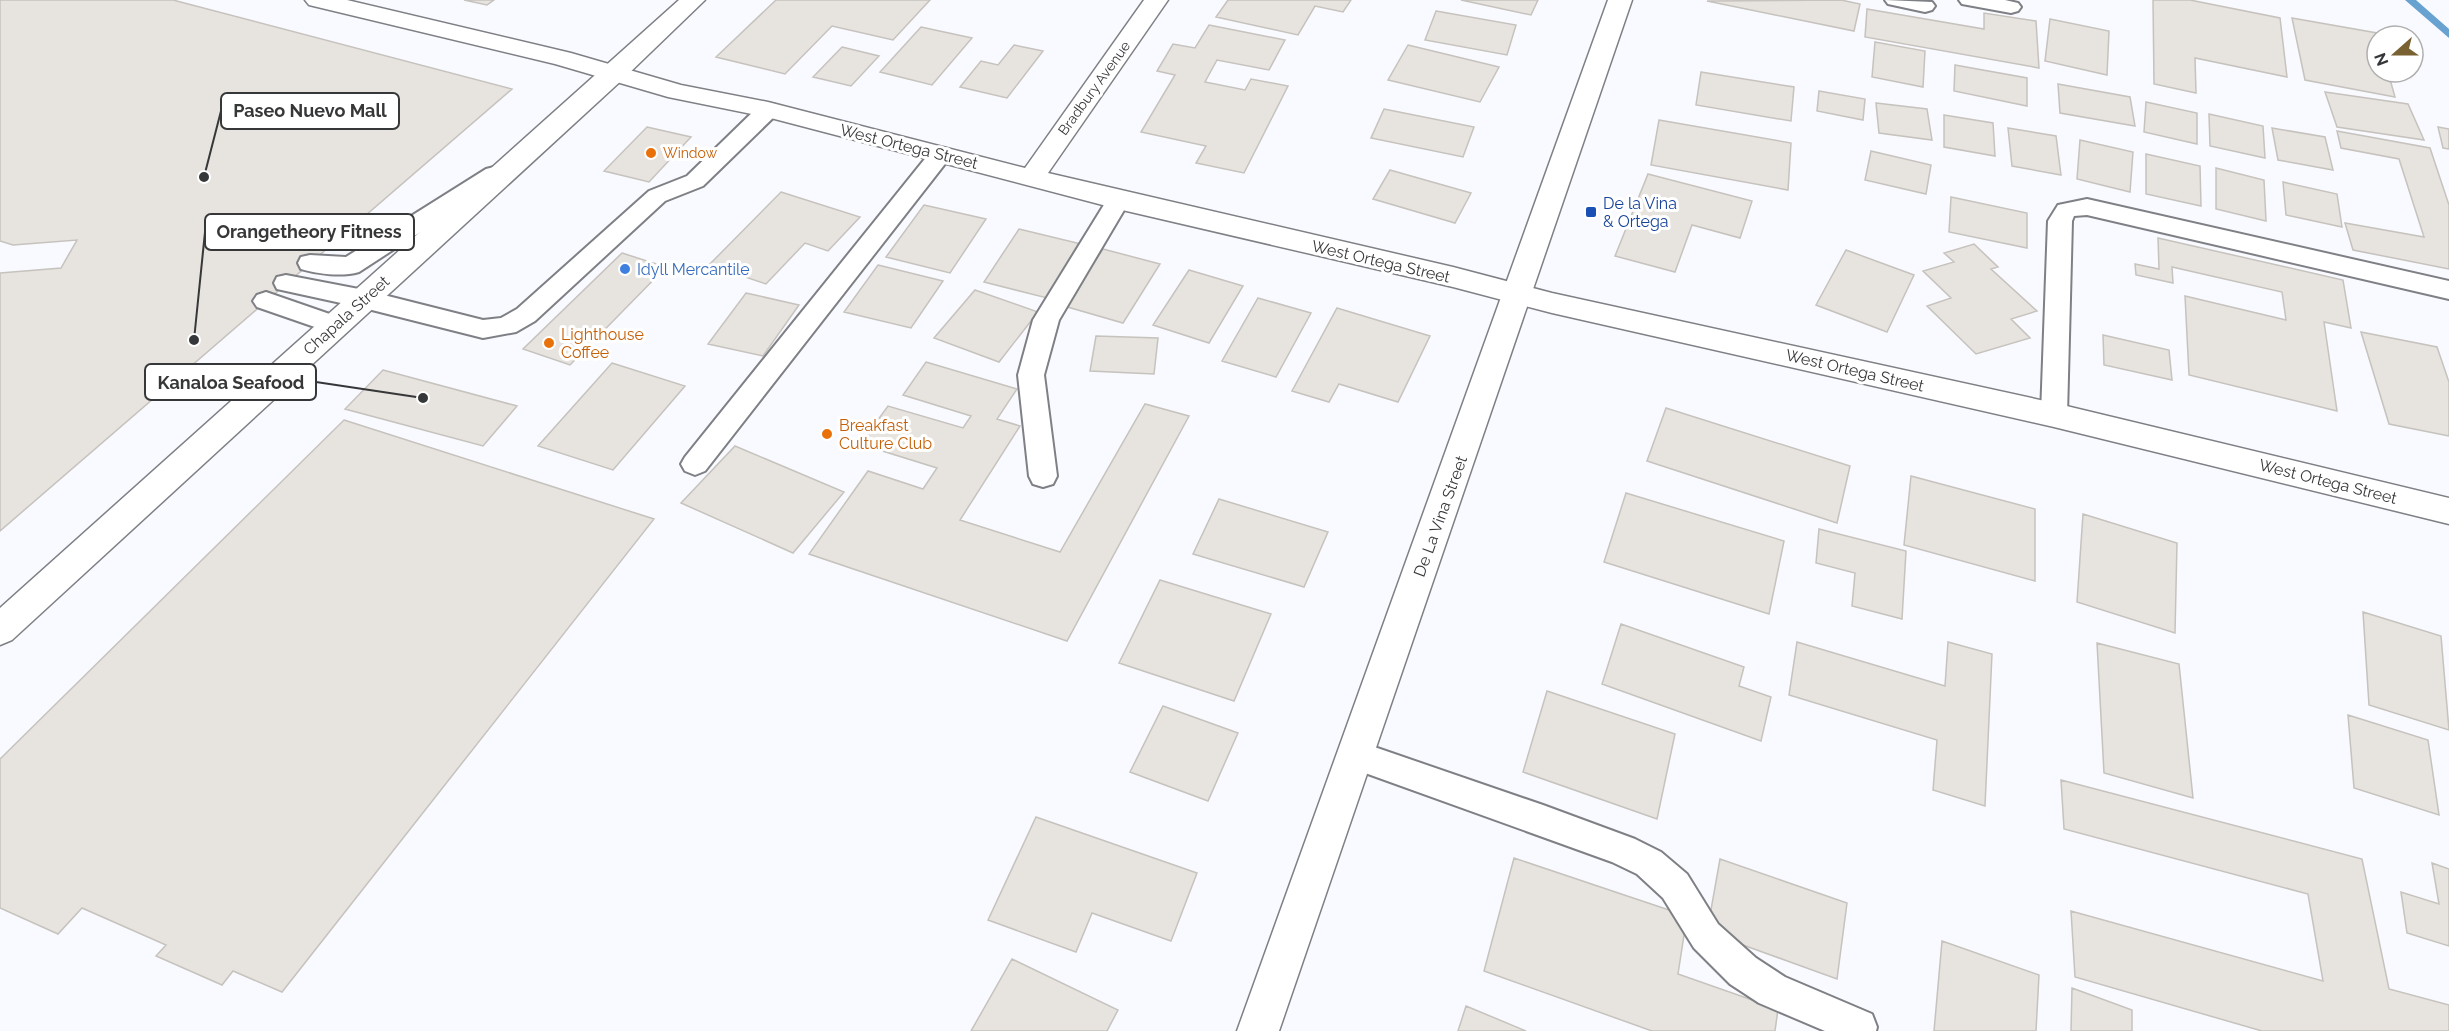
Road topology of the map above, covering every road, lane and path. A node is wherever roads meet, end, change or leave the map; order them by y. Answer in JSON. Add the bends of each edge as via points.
{"nodes":[{"id":1,"x":317,"y":0,"type":"edge"},
{"id":2,"x":693,"y":0,"type":"edge"},
{"id":3,"x":1156,"y":0,"type":"edge"},
{"id":4,"x":1620,"y":0,"type":"edge"},
{"id":5,"x":1895,"y":0,"type":"edge"},
{"id":6,"x":1969,"y":0,"type":"edge"},
{"id":7,"x":1925,"y":6,"type":"dead end"},
{"id":8,"x":2011,"y":7,"type":"dead end"},
{"id":9,"x":614,"y":74,"type":"junction"},
{"id":10,"x":768,"y":110,"type":"junction"},
{"id":11,"x":940,"y":155,"type":"junction"},
{"id":12,"x":518,"y":159,"type":"junction"},
{"id":13,"x":1032,"y":177,"type":"junction"},
{"id":14,"x":1118,"y":200,"type":"junction"},
{"id":15,"x":310,"y":263,"type":"dead end"},
{"id":16,"x":286,"y":284,"type":"dead end"},
{"id":17,"x":2449,"y":290,"type":"edge"},
{"id":18,"x":1520,"y":296,"type":"junction"},
{"id":19,"x":364,"y":299,"type":"junction"},
{"id":20,"x":266,"y":301,"type":"dead end"},
{"id":21,"x":335,"y":325,"type":"junction"},
{"id":22,"x":2054,"y":415,"type":"junction"},
{"id":23,"x":695,"y":464,"type":"dead end"},
{"id":24,"x":1043,"y":476,"type":"dead end"},
{"id":25,"x":2449,"y":511,"type":"edge"},
{"id":26,"x":0,"y":630,"type":"edge"},
{"id":27,"x":1354,"y":754,"type":"junction"},
{"id":28,"x":1859,"y":1026,"type":"dead end"},
{"id":29,"x":1258,"y":1031,"type":"edge"}],
"edges":[{"from":1,"to":9,"type":"street","name":"West Ortega Street"},
{"from":2,"to":9,"type":"street","name":"Chapala Street"},
{"from":3,"to":13,"type":"street","name":"Bradbury Avenue"},
{"from":4,"to":18,"type":"street","name":"De La Vina Street"},
{"from":5,"to":7,"type":"lane"},
{"from":6,"to":8,"type":"lane"},
{"from":9,"to":10,"type":"street","name":"West Ortega Street","via":[[677,92]]},
{"from":9,"to":12,"type":"street","name":"Chapala Street"},
{"from":10,"to":11,"type":"street","name":"West Ortega Street"},
{"from":10,"to":19,"type":"lane","via":[[695,181],[657,196],[526,315],[507,326],[483,329]]},
{"from":11,"to":13,"type":"street","name":"West Ortega Street"},
{"from":11,"to":23,"type":"lane"},
{"from":12,"to":15,"type":"lane","via":[[350,266]]},
{"from":12,"to":19,"type":"street","name":"Chapala Street"},
{"from":13,"to":14,"type":"street","name":"West Ortega Street"},
{"from":14,"to":18,"type":"street","name":"West Ortega Street"},
{"from":14,"to":24,"type":"lane","via":[[1046,320],[1031,375]]},
{"from":16,"to":19,"type":"lane"},
{"from":17,"to":22,"type":"lane","via":[[2087,207],[2066,210],[2060,221]]},
{"from":18,"to":22,"type":"street","name":"West Ortega Street"},
{"from":18,"to":27,"type":"street","name":"De La Vina Street"},
{"from":19,"to":21,"type":"street","name":"Chapala Street"},
{"from":20,"to":21,"type":"lane"},
{"from":21,"to":26,"type":"street","name":"Chapala Street"},
{"from":22,"to":25,"type":"street","name":"West Ortega Street"},
{"from":27,"to":28,"type":"lane","via":[[1543,820],[1649,863],[1675,886],[1706,936],[1743,971],[1772,990]]},
{"from":27,"to":29,"type":"street","name":"De La Vina Street"}]}
